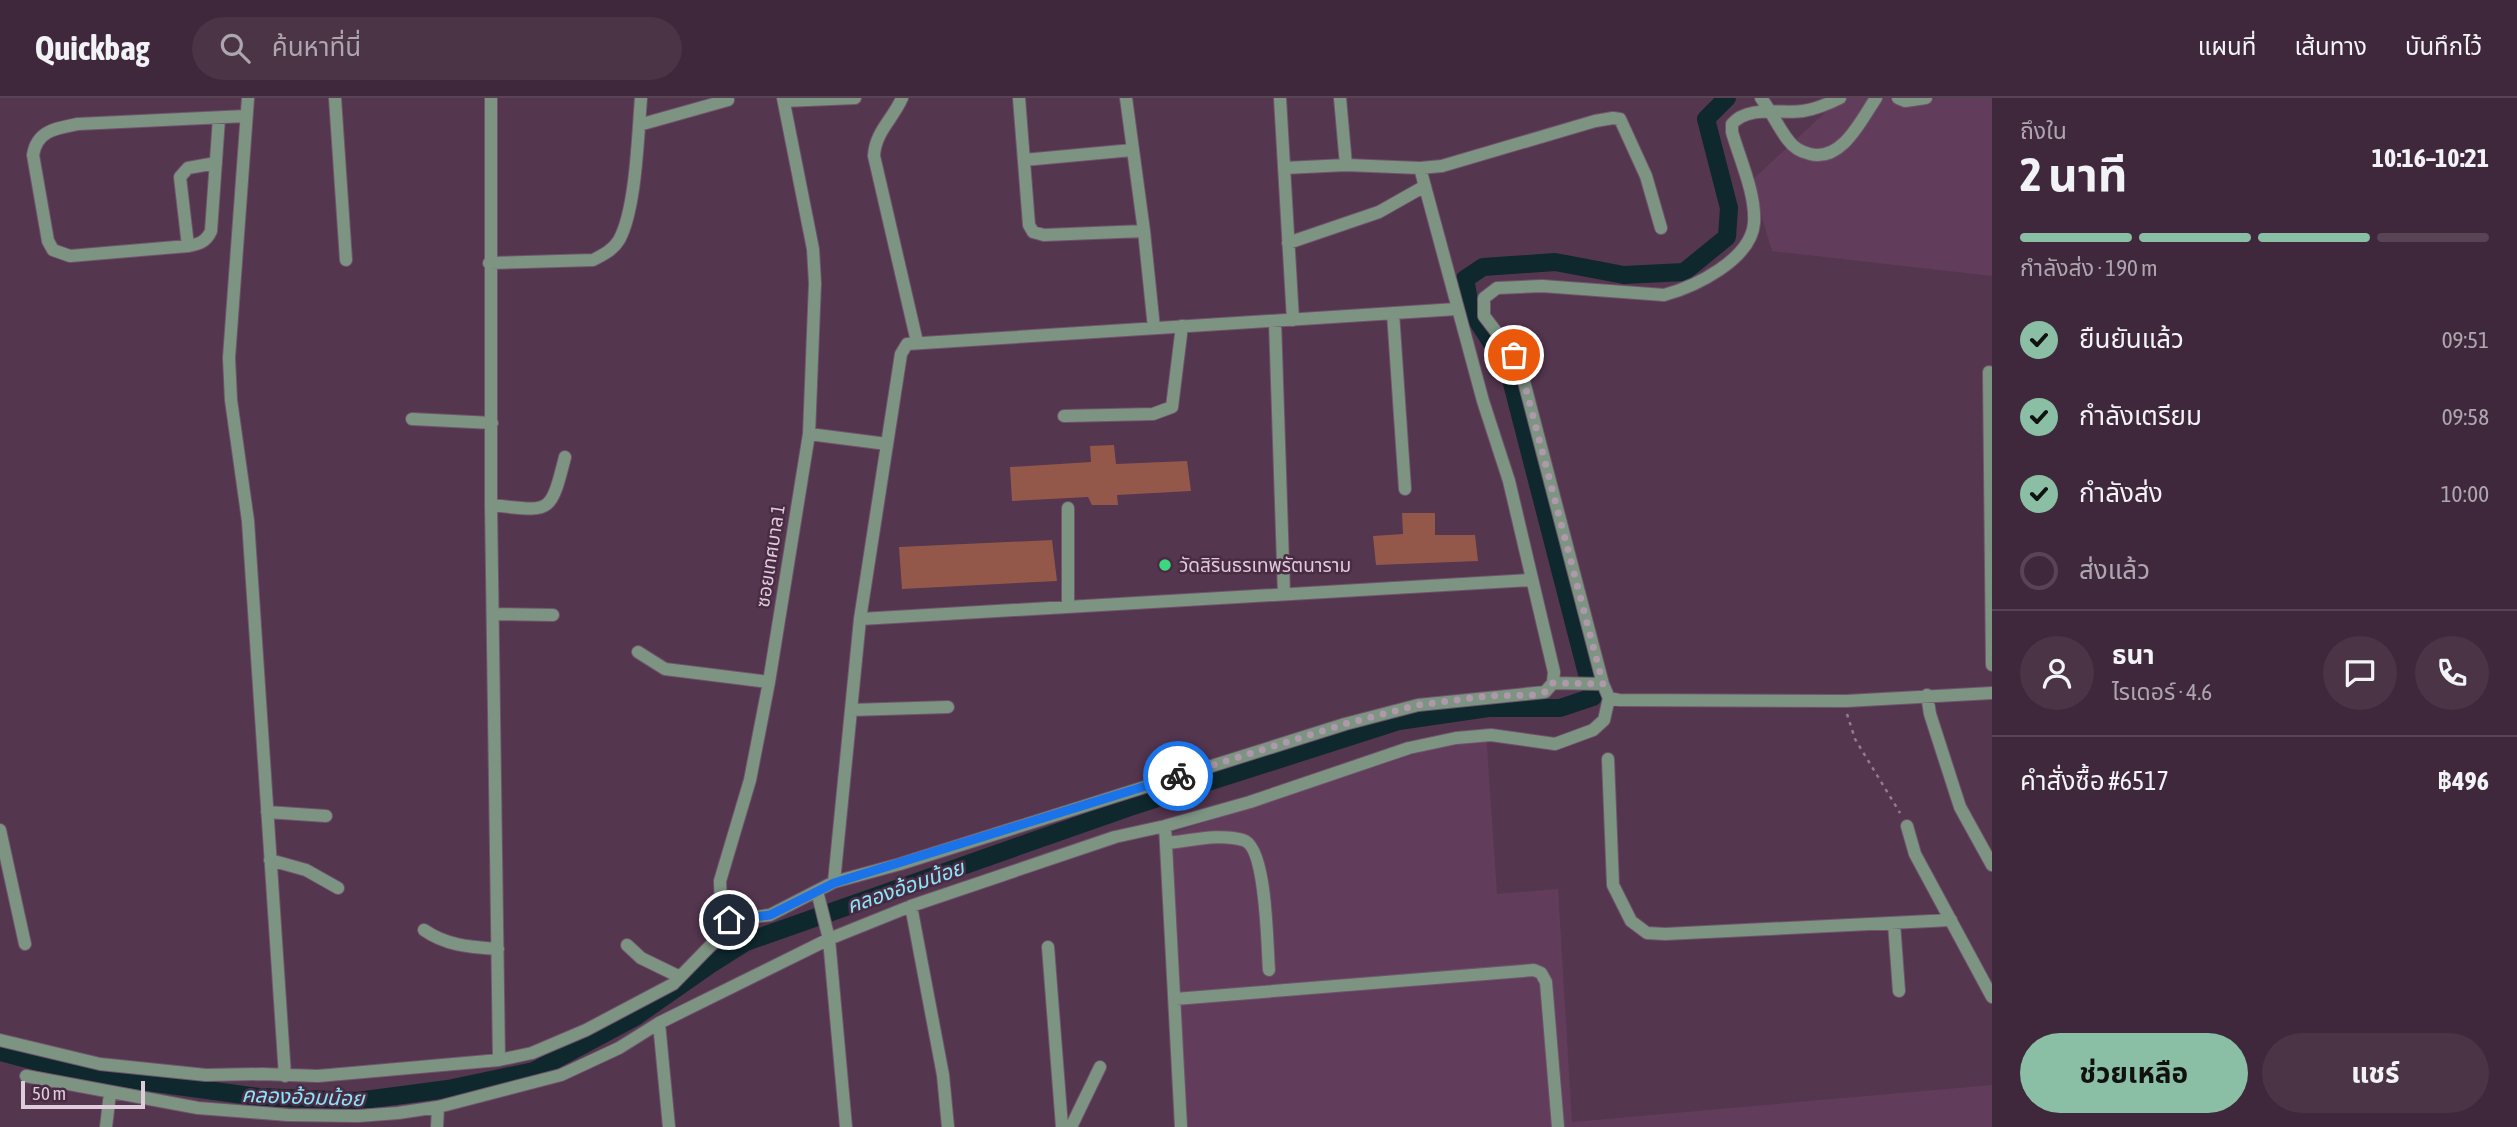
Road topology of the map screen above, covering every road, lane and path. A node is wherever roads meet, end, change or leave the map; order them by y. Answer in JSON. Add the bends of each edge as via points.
{"nodes":[{"id":1,"x":247,"y":98,"type":"edge"},
{"id":2,"x":335,"y":98,"type":"edge"},
{"id":3,"x":491,"y":98,"type":"edge"},
{"id":4,"x":641,"y":98,"type":"edge"},
{"id":5,"x":855,"y":98,"type":"edge"},
{"id":6,"x":902,"y":98,"type":"edge"},
{"id":7,"x":1018,"y":98,"type":"edge"},
{"id":8,"x":1126,"y":98,"type":"edge"},
{"id":9,"x":1280,"y":98,"type":"edge"},
{"id":10,"x":1340,"y":98,"type":"edge"},
{"id":11,"x":1840,"y":98,"type":"edge"},
{"id":12,"x":1876,"y":98,"type":"edge"},
{"id":13,"x":1898,"y":98,"type":"edge"},
{"id":14,"x":1926,"y":98,"type":"edge"},
{"id":15,"x":728,"y":100,"type":"dead end"},
{"id":16,"x":783,"y":100,"type":"edge"},
{"id":17,"x":1767,"y":106,"type":"edge"},
{"id":18,"x":246,"y":116,"type":"junction"},
{"id":19,"x":219,"y":118,"type":"junction"},
{"id":20,"x":639,"y":125,"type":"junction"},
{"id":21,"x":1132,"y":150,"type":"junction"},
{"id":22,"x":1024,"y":160,"type":"junction"},
{"id":23,"x":216,"y":163,"type":"junction"},
{"id":24,"x":1346,"y":165,"type":"junction"},
{"id":25,"x":1284,"y":168,"type":"junction"},
{"id":26,"x":1420,"y":168,"type":"junction"},
{"id":27,"x":1425,"y":186,"type":"junction"},
{"id":28,"x":1661,"y":228,"type":"dead end"},
{"id":29,"x":1144,"y":231,"type":"junction"},
{"id":30,"x":1288,"y":243,"type":"junction"},
{"id":31,"x":188,"y":246,"type":"junction"},
{"id":32,"x":346,"y":260,"type":"dead end"},
{"id":33,"x":489,"y":263,"type":"junction"},
{"id":34,"x":1457,"y":309,"type":"junction"},
{"id":35,"x":1393,"y":313,"type":"junction"},
{"id":36,"x":1293,"y":320,"type":"junction"},
{"id":37,"x":1275,"y":321,"type":"junction"},
{"id":38,"x":1182,"y":326,"type":"junction"},
{"id":39,"x":1154,"y":328,"type":"junction"},
{"id":40,"x":917,"y":342,"type":"junction"},
{"id":41,"x":1989,"y":372,"type":"dead end"},
{"id":42,"x":1064,"y":416,"type":"dead end"},
{"id":43,"x":412,"y":419,"type":"dead end"},
{"id":44,"x":492,"y":423,"type":"junction"},
{"id":45,"x":809,"y":434,"type":"junction"},
{"id":46,"x":887,"y":444,"type":"junction"},
{"id":47,"x":565,"y":457,"type":"dead end"},
{"id":48,"x":1405,"y":489,"type":"dead end"},
{"id":49,"x":491,"y":505,"type":"junction"},
{"id":50,"x":1068,"y":508,"type":"dead end"},
{"id":51,"x":1532,"y":580,"type":"junction"},
{"id":52,"x":1284,"y":594,"type":"junction"},
{"id":53,"x":1068,"y":607,"type":"junction"},
{"id":54,"x":493,"y":614,"type":"junction"},
{"id":55,"x":553,"y":615,"type":"dead end"},
{"id":56,"x":860,"y":619,"type":"junction"},
{"id":57,"x":638,"y":652,"type":"dead end"},
{"id":58,"x":1992,"y":664,"type":"edge"},
{"id":59,"x":769,"y":682,"type":"junction"},
{"id":60,"x":1552,"y":683,"type":"junction"},
{"id":61,"x":1599,"y":684,"type":"junction"},
{"id":62,"x":1992,"y":694,"type":"edge"},
{"id":63,"x":1608,"y":702,"type":"junction"},
{"id":64,"x":1929,"y":704,"type":"junction"},
{"id":65,"x":948,"y":707,"type":"dead end"},
{"id":66,"x":851,"y":710,"type":"junction"},
{"id":67,"x":1847,"y":715,"type":"dead end"},
{"id":68,"x":1608,"y":759,"type":"dead end"},
{"id":69,"x":267,"y":812,"type":"junction"},
{"id":70,"x":326,"y":816,"type":"dead end"},
{"id":71,"x":1165,"y":826,"type":"junction"},
{"id":72,"x":1907,"y":826,"type":"joint"},
{"id":73,"x":0,"y":830,"type":"edge"},
{"id":74,"x":1166,"y":844,"type":"junction"},
{"id":75,"x":270,"y":860,"type":"junction"},
{"id":76,"x":1992,"y":865,"type":"edge"},
{"id":77,"x":834,"y":883,"type":"junction"},
{"id":78,"x":338,"y":888,"type":"dead end"},
{"id":79,"x":817,"y":891,"type":"junction"},
{"id":80,"x":911,"y":906,"type":"junction"},
{"id":81,"x":729,"y":920,"type":"junction"},
{"id":82,"x":1951,"y":920,"type":"junction"},
{"id":83,"x":1894,"y":923,"type":"junction"},
{"id":84,"x":424,"y":930,"type":"dead end"},
{"id":85,"x":828,"y":933,"type":"junction"},
{"id":86,"x":25,"y":944,"type":"dead end"},
{"id":87,"x":627,"y":945,"type":"dead end"},
{"id":88,"x":1048,"y":947,"type":"dead end"},
{"id":89,"x":498,"y":948,"type":"junction"},
{"id":90,"x":1269,"y":970,"type":"dead end"},
{"id":91,"x":680,"y":977,"type":"junction"},
{"id":92,"x":1899,"y":991,"type":"dead end"},
{"id":93,"x":1992,"y":998,"type":"edge"},
{"id":94,"x":1175,"y":999,"type":"junction"},
{"id":95,"x":659,"y":1023,"type":"junction"},
{"id":96,"x":0,"y":1040,"type":"edge"},
{"id":97,"x":499,"y":1059,"type":"junction"},
{"id":98,"x":1100,"y":1067,"type":"dead end"},
{"id":99,"x":26,"y":1076,"type":"dead end"},
{"id":100,"x":285,"y":1076,"type":"junction"},
{"id":101,"x":110,"y":1093,"type":"junction"},
{"id":102,"x":438,"y":1107,"type":"junction"},
{"id":103,"x":106,"y":1127,"type":"edge"},
{"id":104,"x":437,"y":1127,"type":"edge"},
{"id":105,"x":669,"y":1127,"type":"edge"},
{"id":106,"x":846,"y":1127,"type":"edge"},
{"id":107,"x":948,"y":1127,"type":"edge"},
{"id":108,"x":1062,"y":1127,"type":"edge"},
{"id":109,"x":1072,"y":1127,"type":"edge"},
{"id":110,"x":1181,"y":1127,"type":"edge"},
{"id":111,"x":1558,"y":1127,"type":"edge"}],
"edges":[{"from":1,"to":18,"type":"street"},
{"from":2,"to":32,"type":"street"},
{"from":3,"to":33,"type":"street"},
{"from":4,"to":20,"type":"street"},
{"from":5,"to":16,"type":"street"},
{"from":6,"to":40,"type":"street","via":[[874,143],[874,156]]},
{"from":7,"to":22,"type":"street"},
{"from":8,"to":21,"type":"street"},
{"from":9,"to":25,"type":"street"},
{"from":10,"to":24,"type":"street"},
{"from":11,"to":17,"type":"street","via":[[1802,111]]},
{"from":12,"to":17,"type":"street","via":[[1849,138],[1832,152],[1817,156],[1801,152],[1788,141]]},
{"from":13,"to":14,"type":"street","via":[[1905,102]]},
{"from":15,"to":20,"type":"street"},
{"from":16,"to":45,"type":"street","name":"ซอยเทศบาล 1","via":[[813,249]]},
{"from":17,"to":61,"type":"street","via":[[1736,118],[1732,124],[1754,225],[1731,261],[1708,278],[1664,295],[1542,286],[1497,288],[1483,298],[1483,316],[1521,370]]},
{"from":18,"to":19,"type":"street"},
{"from":18,"to":69,"type":"street","via":[[229,359],[248,521]]},
{"from":19,"to":23,"type":"street"},
{"from":19,"to":31,"type":"street","via":[[78,124],[54,129],[35,144],[33,155],[53,250],[70,256]]},
{"from":20,"to":33,"type":"street","via":[[627,221],[618,243],[593,260]]},
{"from":21,"to":22,"type":"street"},
{"from":21,"to":29,"type":"street"},
{"from":22,"to":29,"type":"street","via":[[1033,232]]},
{"from":23,"to":31,"type":"street","via":[[211,231],[202,242]]},
{"from":23,"to":31,"type":"street","via":[[188,168],[180,177]]},
{"from":24,"to":25,"type":"street"},
{"from":24,"to":26,"type":"street"},
{"from":25,"to":30,"type":"street"},
{"from":26,"to":27,"type":"street"},
{"from":26,"to":28,"type":"street","via":[[1442,166],[1613,118],[1620,120],[1646,176]]},
{"from":27,"to":30,"type":"street","via":[[1379,212]]},
{"from":27,"to":34,"type":"street"},
{"from":29,"to":39,"type":"street"},
{"from":30,"to":36,"type":"street"},
{"from":33,"to":44,"type":"street"},
{"from":34,"to":35,"type":"street"},
{"from":34,"to":51,"type":"street","via":[[1510,481]]},
{"from":35,"to":36,"type":"street"},
{"from":35,"to":48,"type":"street"},
{"from":36,"to":37,"type":"street"},
{"from":37,"to":38,"type":"street"},
{"from":37,"to":52,"type":"street"},
{"from":38,"to":39,"type":"street"},
{"from":38,"to":42,"type":"street","via":[[1172,407],[1153,414]]},
{"from":39,"to":40,"type":"street"},
{"from":40,"to":46,"type":"street","via":[[907,344],[901,354]]},
{"from":41,"to":58,"type":"street"},
{"from":43,"to":44,"type":"street"},
{"from":44,"to":49,"type":"street"},
{"from":45,"to":46,"type":"street"},
{"from":45,"to":59,"type":"street","name":"ซอยเทศบาล 1"},
{"from":46,"to":56,"type":"street"},
{"from":47,"to":49,"type":"street","via":[[556,495],[546,506]]},
{"from":49,"to":54,"type":"street"},
{"from":50,"to":53,"type":"street"},
{"from":51,"to":52,"type":"street"},
{"from":51,"to":60,"type":"street","via":[[1554,673]]},
{"from":52,"to":53,"type":"street"},
{"from":53,"to":56,"type":"street"},
{"from":54,"to":55,"type":"street"},
{"from":54,"to":89,"type":"street"},
{"from":56,"to":66,"type":"street"},
{"from":57,"to":59,"type":"street","via":[[665,669]]},
{"from":59,"to":81,"type":"street","name":"ซอยเทศบาล 1","via":[[750,780],[720,881],[721,907]]},
{"from":60,"to":61,"type":"street"},
{"from":60,"to":77,"type":"street","via":[[1545,692],[1532,695],[1418,705],[1345,724]]},
{"from":61,"to":63,"type":"street"},
{"from":62,"to":64,"type":"street"},
{"from":63,"to":64,"type":"street"},
{"from":63,"to":71,"type":"street","via":[[1604,720],[1592,730],[1555,744],[1491,735],[1456,738],[1409,748]]},
{"from":64,"to":76,"type":"street","via":[[1960,807]]},
{"from":65,"to":66,"type":"street"},
{"from":66,"to":77,"type":"street"},
{"from":67,"to":72,"type":"path"},
{"from":68,"to":83,"type":"street","via":[[1613,885],[1631,921],[1647,933]]},
{"from":69,"to":70,"type":"street"},
{"from":69,"to":75,"type":"street"},
{"from":71,"to":74,"type":"street"},
{"from":71,"to":80,"type":"street","via":[[1115,836]]},
{"from":72,"to":82,"type":"street","via":[[1915,854]]},
{"from":73,"to":86,"type":"street"},
{"from":74,"to":90,"type":"street","via":[[1226,838],[1246,840],[1254,848],[1261,870]]},
{"from":74,"to":94,"type":"street"},
{"from":75,"to":78,"type":"street","via":[[306,870]]},
{"from":75,"to":100,"type":"street"},
{"from":77,"to":79,"type":"street"},
{"from":79,"to":81,"type":"street","via":[[770,915]]},
{"from":79,"to":85,"type":"street"},
{"from":80,"to":85,"type":"street"},
{"from":80,"to":107,"type":"street","via":[[943,1075]]},
{"from":81,"to":91,"type":"street"},
{"from":82,"to":83,"type":"street"},
{"from":82,"to":93,"type":"street"},
{"from":83,"to":92,"type":"street"},
{"from":84,"to":89,"type":"street","via":[[438,940]]},
{"from":85,"to":95,"type":"street"},
{"from":85,"to":106,"type":"street"},
{"from":87,"to":91,"type":"street","via":[[641,958]]},
{"from":88,"to":108,"type":"street"},
{"from":89,"to":97,"type":"street"},
{"from":91,"to":97,"type":"street","via":[[586,1030],[532,1054]]},
{"from":94,"to":110,"type":"street"},
{"from":94,"to":111,"type":"street","via":[[1534,970],[1546,982]]},
{"from":95,"to":102,"type":"street","via":[[561,1075]]},
{"from":95,"to":105,"type":"street"},
{"from":96,"to":100,"type":"street","via":[[100,1064],[206,1075]]},
{"from":97,"to":100,"type":"street"},
{"from":98,"to":109,"type":"street"},
{"from":99,"to":101,"type":"street"},
{"from":101,"to":102,"type":"street","via":[[198,1108],[288,1115],[398,1114]]},
{"from":101,"to":103,"type":"street"},
{"from":102,"to":104,"type":"street"}]}
